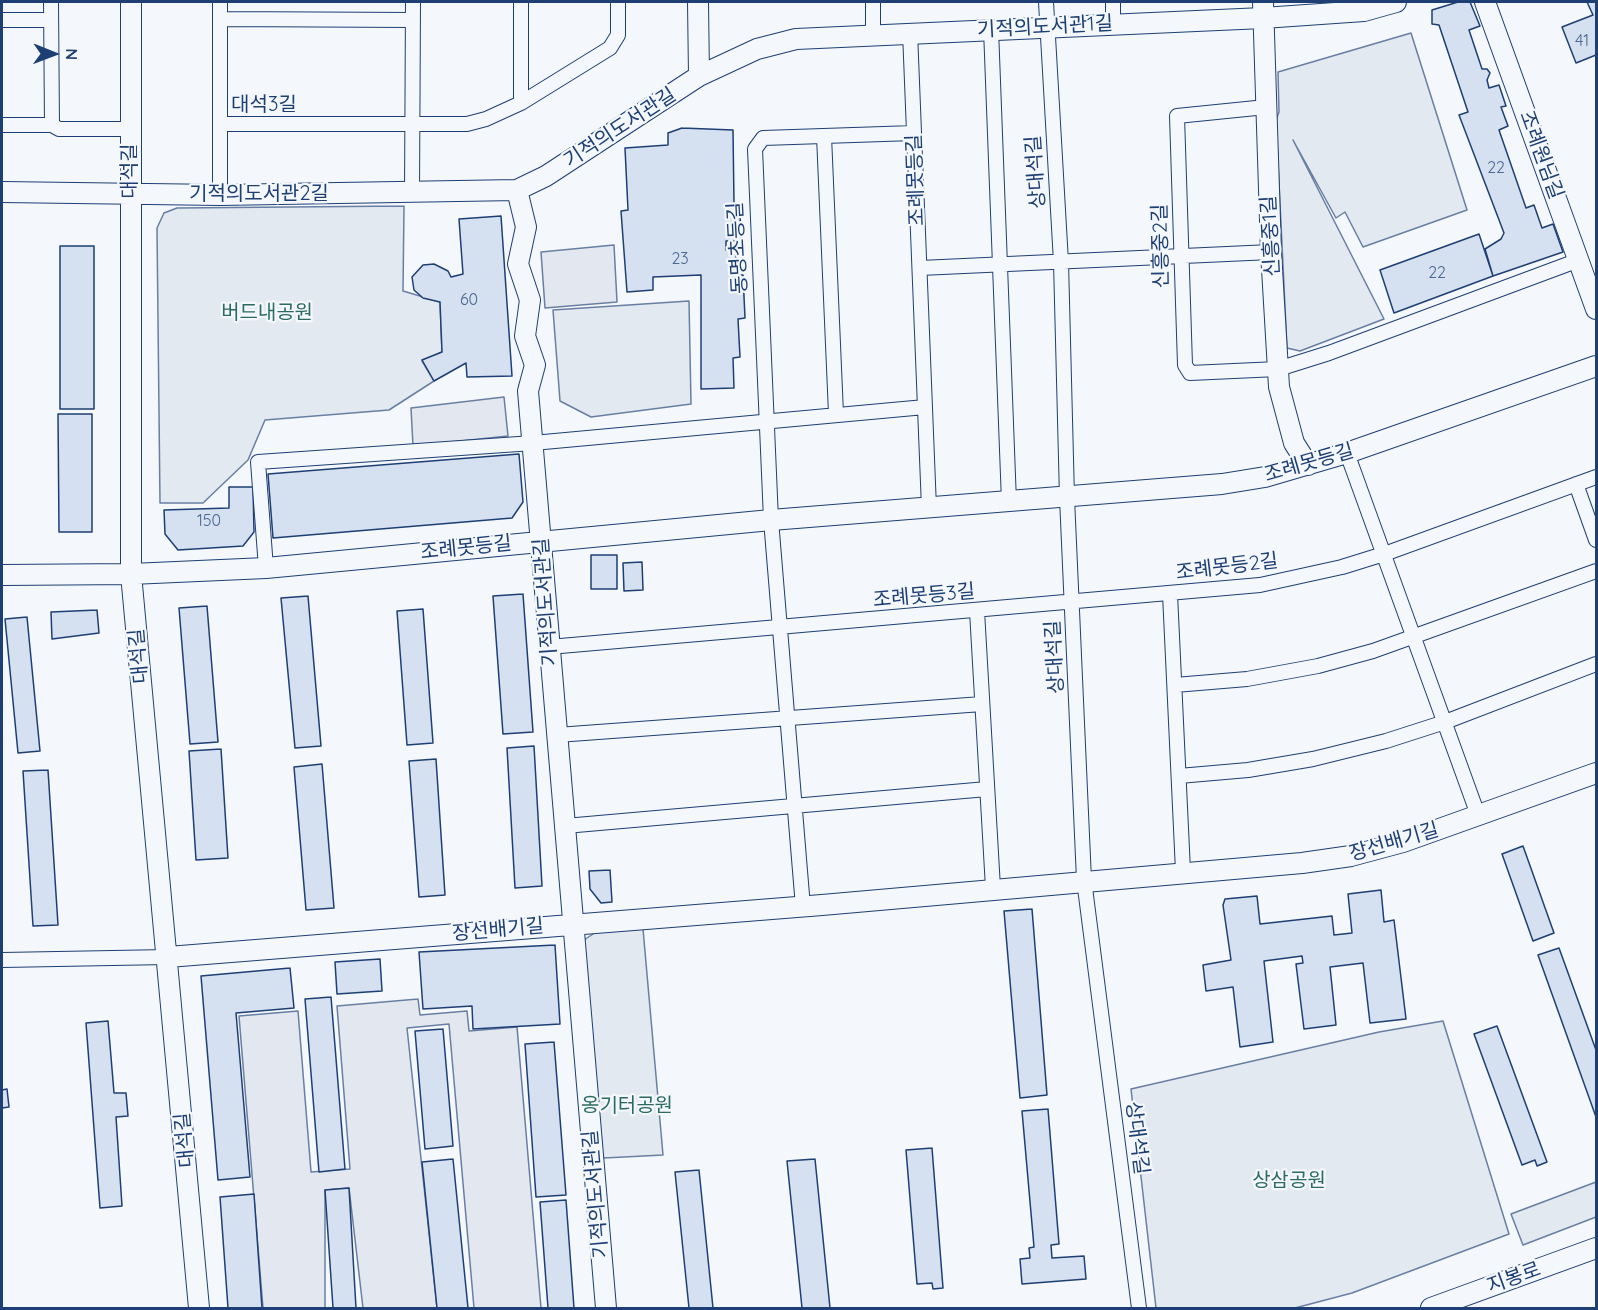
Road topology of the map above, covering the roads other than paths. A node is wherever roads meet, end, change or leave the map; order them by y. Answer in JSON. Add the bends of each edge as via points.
{"nodes":[{"id":1,"x":51,"y":2,"type":"edge"},
{"id":2,"x":131,"y":2,"type":"edge"},
{"id":3,"x":220,"y":2,"type":"edge"},
{"id":4,"x":413,"y":2,"type":"edge"},
{"id":5,"x":521,"y":2,"type":"edge"},
{"id":6,"x":618,"y":2,"type":"edge"},
{"id":7,"x":698,"y":2,"type":"edge"},
{"id":8,"x":873,"y":2,"type":"edge"},
{"id":9,"x":1046,"y":2,"type":"edge"},
{"id":10,"x":1113,"y":2,"type":"edge"},
{"id":11,"x":1396,"y":2,"type":"edge"},
{"id":12,"x":1485,"y":2,"type":"edge"},
{"id":13,"x":1263,"y":10,"type":"edge"},
{"id":14,"x":220,"y":19,"type":"junction"},
{"id":15,"x":2,"y":20,"type":"edge"},
{"id":16,"x":51,"y":20,"type":"junction"},
{"id":17,"x":413,"y":20,"type":"junction"},
{"id":18,"x":1113,"y":23,"type":"junction"},
{"id":19,"x":1047,"y":27,"type":"junction"},
{"id":20,"x":991,"y":29,"type":"junction"},
{"id":21,"x":910,"y":32,"type":"junction"},
{"id":22,"x":873,"y":34,"type":"junction"},
{"id":23,"x":699,"y":76,"type":"junction"},
{"id":24,"x":521,"y":103,"type":"junction"},
{"id":25,"x":1266,"y":107,"type":"junction"},
{"id":26,"x":221,"y":124,"type":"junction"},
{"id":27,"x":412,"y":124,"type":"junction"},
{"id":28,"x":2,"y":125,"type":"edge"},
{"id":29,"x":52,"y":125,"type":"junction"},
{"id":30,"x":130,"y":129,"type":"junction"},
{"id":31,"x":914,"y":133,"type":"junction"},
{"id":32,"x":824,"y":136,"type":"junction"},
{"id":33,"x":517,"y":190,"type":"junction"},
{"id":34,"x":2,"y":192,"type":"edge"},
{"id":35,"x":130,"y":194,"type":"junction"},
{"id":36,"x":412,"y":194,"type":"junction"},
{"id":37,"x":220,"y":195,"type":"junction"},
{"id":38,"x":1271,"y":252,"type":"junction"},
{"id":39,"x":1179,"y":256,"type":"junction"},
{"id":40,"x":1579,"y":260,"type":"junction"},
{"id":41,"x":1061,"y":262,"type":"junction"},
{"id":42,"x":1000,"y":264,"type":"junction"},
{"id":43,"x":920,"y":268,"type":"junction"},
{"id":44,"x":1596,"y":309,"type":"edge"},
{"id":45,"x":1596,"y":366,"type":"edge"},
{"id":46,"x":1278,"y":369,"type":"junction"},
{"id":47,"x":925,"y":407,"type":"junction"},
{"id":48,"x":836,"y":414,"type":"junction"},
{"id":49,"x":766,"y":420,"type":"junction"},
{"id":50,"x":533,"y":443,"type":"junction"},
{"id":51,"x":1347,"y":453,"type":"junction"},
{"id":52,"x":1308,"y":465,"type":"junction"},
{"id":53,"x":1596,"y":477,"type":"edge"},
{"id":54,"x":1576,"y":484,"type":"junction"},
{"id":55,"x":1067,"y":498,"type":"junction"},
{"id":56,"x":1010,"y":502,"type":"junction"},
{"id":57,"x":929,"y":508,"type":"junction"},
{"id":58,"x":771,"y":519,"type":"junction"},
{"id":59,"x":1596,"y":540,"type":"edge"},
{"id":60,"x":541,"y":541,"type":"junction"},
{"id":61,"x":1384,"y":554,"type":"junction"},
{"id":62,"x":266,"y":568,"type":"junction"},
{"id":63,"x":1596,"y":571,"type":"edge"},
{"id":64,"x":131,"y":574,"type":"junction"},
{"id":65,"x":2,"y":575,"type":"edge"},
{"id":66,"x":1170,"y":594,"type":"junction"},
{"id":67,"x":1072,"y":603,"type":"junction"},
{"id":68,"x":977,"y":611,"type":"junction"},
{"id":69,"x":780,"y":628,"type":"junction"},
{"id":70,"x":1414,"y":637,"type":"junction"},
{"id":71,"x":549,"y":647,"type":"junction"},
{"id":72,"x":1596,"y":664,"type":"edge"},
{"id":73,"x":1175,"y":685,"type":"junction"},
{"id":74,"x":982,"y":704,"type":"junction"},
{"id":75,"x":788,"y":718,"type":"junction"},
{"id":76,"x":1445,"y":722,"type":"junction"},
{"id":77,"x":557,"y":735,"type":"junction"},
{"id":78,"x":1596,"y":772,"type":"edge"},
{"id":79,"x":1179,"y":776,"type":"junction"},
{"id":80,"x":987,"y":789,"type":"junction"},
{"id":81,"x":795,"y":806,"type":"junction"},
{"id":82,"x":1478,"y":815,"type":"junction"},
{"id":83,"x":565,"y":826,"type":"junction"},
{"id":84,"x":1183,"y":871,"type":"junction"},
{"id":85,"x":1084,"y":880,"type":"junction"},
{"id":86,"x":993,"y":888,"type":"junction"},
{"id":87,"x":803,"y":907,"type":"junction"},
{"id":88,"x":574,"y":924,"type":"junction"},
{"id":89,"x":168,"y":957,"type":"junction"},
{"id":90,"x":2,"y":960,"type":"edge"},
{"id":91,"x":1596,"y":1248,"type":"edge"},
{"id":92,"x":199,"y":1308,"type":"edge"},
{"id":93,"x":606,"y":1308,"type":"edge"},
{"id":94,"x":1139,"y":1308,"type":"edge"},
{"id":95,"x":1431,"y":1308,"type":"edge"}],
"edges":[{"from":1,"to":16,"type":"street"},
{"from":2,"to":30,"type":"street","name":"대석길"},
{"from":3,"to":14,"type":"street","name":"대석3길"},
{"from":4,"to":17,"type":"street"},
{"from":5,"to":24,"type":"street"},
{"from":6,"to":24,"type":"street","name":"대석3길","via":[[618,35],[610,48]]},
{"from":7,"to":23,"type":"street"},
{"from":8,"to":22,"type":"street"},
{"from":9,"to":19,"type":"street","name":"상대석길"},
{"from":10,"to":18,"type":"street"},
{"from":11,"to":13,"type":"street","name":"기적의도서관1길","via":[[1364,11]]},
{"from":12,"to":40,"type":"street","name":"조례원님길"},
{"from":13,"to":18,"type":"street","name":"기적의도서관1길"},
{"from":13,"to":25,"type":"street","name":"신흥중1길"},
{"from":14,"to":17,"type":"street"},
{"from":14,"to":26,"type":"street","name":"대석3길"},
{"from":15,"to":16,"type":"street"},
{"from":16,"to":29,"type":"street"},
{"from":17,"to":27,"type":"street"},
{"from":18,"to":19,"type":"street","name":"기적의도서관1길"},
{"from":19,"to":20,"type":"street","name":"기적의도서관1길"},
{"from":19,"to":41,"type":"street","name":"상대석길"},
{"from":20,"to":21,"type":"street","name":"기적의도서관1길"},
{"from":20,"to":42,"type":"street"},
{"from":21,"to":22,"type":"street","name":"기적의도서관1길"},
{"from":21,"to":31,"type":"street","name":"조례못등길"},
{"from":22,"to":23,"type":"street","name":"기적의도서관1길","via":[[782,42]]},
{"from":23,"to":33,"type":"street","name":"기적의도서관길","via":[[546,176]]},
{"from":24,"to":27,"type":"street","name":"대석3길","via":[[467,124]]},
{"from":25,"to":38,"type":"street","name":"신흥중1길"},
{"from":25,"to":39,"type":"street","name":"신흥중2길","via":[[1177,116]]},
{"from":26,"to":27,"type":"street","name":"대석3길"},
{"from":26,"to":37,"type":"street"},
{"from":27,"to":36,"type":"street"},
{"from":28,"to":29,"type":"street"},
{"from":29,"to":30,"type":"street","via":[[59,129]]},
{"from":30,"to":35,"type":"street","name":"대석길"},
{"from":31,"to":32,"type":"street","name":"동명초등길"},
{"from":31,"to":43,"type":"street","name":"조례못등길"},
{"from":32,"to":48,"type":"street"},
{"from":32,"to":49,"type":"street","name":"동명초등길","via":[[763,138],[754,148]]},
{"from":33,"to":36,"type":"street","name":"기적의도서관2길"},
{"from":33,"to":50,"type":"street","name":"기적의도서관길","via":[[526,227],[518,264],[530,300],[525,336],[535,362],[528,392]]},
{"from":34,"to":35,"type":"street","name":"기적의도서관2길"},
{"from":35,"to":37,"type":"street","name":"기적의도서관2길"},
{"from":35,"to":64,"type":"street","name":"대석길"},
{"from":36,"to":37,"type":"street","name":"기적의도서관2길"},
{"from":38,"to":39,"type":"street"},
{"from":38,"to":46,"type":"street","name":"신흥중1길"},
{"from":39,"to":41,"type":"street"},
{"from":39,"to":46,"type":"street","name":"신흥중2길","via":[[1187,370],[1194,374]]},
{"from":40,"to":44,"type":"street","name":"조례원님길"},
{"from":40,"to":46,"type":"street"},
{"from":41,"to":42,"type":"street"},
{"from":41,"to":55,"type":"street","name":"상대석길"},
{"from":42,"to":43,"type":"street"},
{"from":42,"to":56,"type":"street"},
{"from":43,"to":47,"type":"street","name":"조례못등길"},
{"from":45,"to":51,"type":"street","name":"조례못등길"},
{"from":46,"to":52,"type":"street","name":"신흥중1길","via":[[1294,443]]},
{"from":47,"to":48,"type":"street"},
{"from":47,"to":57,"type":"street","name":"조례못등길"},
{"from":48,"to":49,"type":"street"},
{"from":49,"to":50,"type":"street"},
{"from":49,"to":58,"type":"street","name":"동명초등길"},
{"from":50,"to":60,"type":"street","name":"기적의도서관길"},
{"from":50,"to":62,"type":"street","via":[[258,462]]},
{"from":51,"to":52,"type":"street","name":"조례못등길"},
{"from":51,"to":61,"type":"street"},
{"from":52,"to":55,"type":"street","name":"조례못등길","via":[[1222,484]]},
{"from":53,"to":54,"type":"street","name":"조례못등2길"},
{"from":54,"to":59,"type":"street"},
{"from":54,"to":61,"type":"street","name":"조례못등2길"},
{"from":55,"to":56,"type":"street","name":"조례못등길"},
{"from":55,"to":67,"type":"street","name":"상대석길"},
{"from":56,"to":57,"type":"street","name":"조례못등길"},
{"from":57,"to":58,"type":"street","name":"조례못등길"},
{"from":58,"to":60,"type":"street","name":"조례못등길"},
{"from":58,"to":69,"type":"street"},
{"from":60,"to":62,"type":"street","name":"조례못등길"},
{"from":60,"to":71,"type":"street","name":"기적의도서관길"},
{"from":61,"to":66,"type":"street","name":"조례못등2길","via":[[1260,585]]},
{"from":61,"to":70,"type":"street"},
{"from":62,"to":64,"type":"street","name":"조례못등길"},
{"from":63,"to":70,"type":"street"},
{"from":64,"to":65,"type":"street","name":"조례못등길"},
{"from":64,"to":89,"type":"street","name":"대석길"},
{"from":66,"to":67,"type":"street","name":"조례못등2길"},
{"from":66,"to":73,"type":"street"},
{"from":67,"to":68,"type":"street","name":"조례못등3길"},
{"from":67,"to":85,"type":"street","name":"상대석길"},
{"from":68,"to":69,"type":"street","name":"조례못등3길"},
{"from":68,"to":74,"type":"street"},
{"from":69,"to":71,"type":"street","name":"조례못등3길"},
{"from":69,"to":75,"type":"street"},
{"from":70,"to":73,"type":"street","via":[[1318,666],[1247,679]]},
{"from":70,"to":76,"type":"street"},
{"from":71,"to":77,"type":"street","name":"기적의도서관길"},
{"from":72,"to":76,"type":"street"},
{"from":73,"to":79,"type":"street"},
{"from":74,"to":75,"type":"street"},
{"from":74,"to":80,"type":"street"},
{"from":75,"to":77,"type":"street"},
{"from":75,"to":81,"type":"street"},
{"from":76,"to":79,"type":"street","via":[[1313,759]]},
{"from":76,"to":82,"type":"street"},
{"from":77,"to":83,"type":"street","name":"기적의도서관길"},
{"from":78,"to":82,"type":"street","name":"장선배기길"},
{"from":79,"to":84,"type":"street"},
{"from":80,"to":81,"type":"street"},
{"from":80,"to":86,"type":"street"},
{"from":81,"to":83,"type":"street"},
{"from":81,"to":87,"type":"street"},
{"from":82,"to":84,"type":"street","name":"장선배기길","via":[[1351,856]]},
{"from":83,"to":88,"type":"street","name":"기적의도서관길"},
{"from":84,"to":85,"type":"street","name":"장선배기길"},
{"from":85,"to":86,"type":"street","name":"장선배기길"},
{"from":85,"to":94,"type":"street","name":"상대석길"},
{"from":86,"to":87,"type":"street","name":"장선배기길"},
{"from":87,"to":88,"type":"street","name":"장선배기길"},
{"from":88,"to":89,"type":"street","name":"장선배기길"},
{"from":88,"to":93,"type":"street","name":"기적의도서관길"},
{"from":89,"to":90,"type":"street","name":"장선배기길"},
{"from":89,"to":92,"type":"street","name":"대석길"},
{"from":91,"to":95,"type":"street","name":"지봉로"}]}
